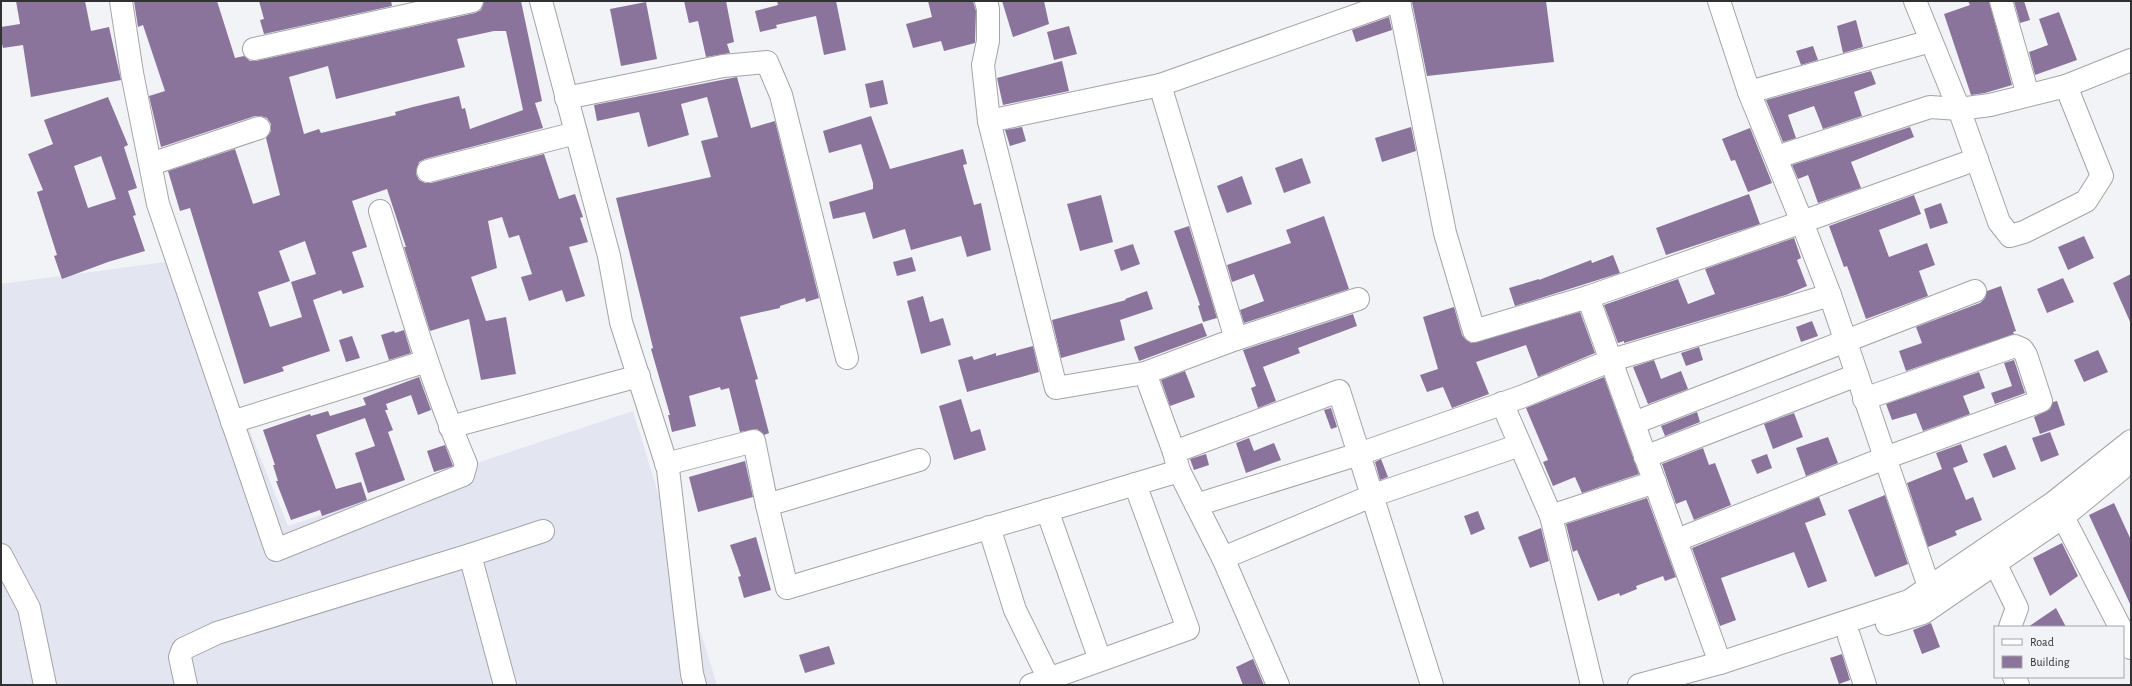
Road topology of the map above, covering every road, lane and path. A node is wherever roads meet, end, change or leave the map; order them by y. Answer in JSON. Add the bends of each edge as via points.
{"nodes":[{"id":1,"x":121,"y":1,"type":"edge"},
{"id":2,"x":472,"y":1,"type":"edge"},
{"id":3,"x":541,"y":1,"type":"edge"},
{"id":4,"x":986,"y":1,"type":"edge"},
{"id":5,"x":1398,"y":1,"type":"edge"},
{"id":6,"x":1719,"y":1,"type":"edge"},
{"id":7,"x":1915,"y":1,"type":"edge"},
{"id":8,"x":2001,"y":1,"type":"edge"},
{"id":9,"x":1931,"y":41,"type":"junction"},
{"id":10,"x":254,"y":49,"type":"dead end"},
{"id":11,"x":2131,"y":60,"type":"edge"},
{"id":12,"x":1160,"y":85,"type":"junction"},
{"id":13,"x":2066,"y":86,"type":"junction"},
{"id":14,"x":1749,"y":92,"type":"junction"},
{"id":15,"x":2028,"y":95,"type":"junction"},
{"id":16,"x":566,"y":98,"type":"junction"},
{"id":17,"x":1959,"y":109,"type":"junction"},
{"id":18,"x":989,"y":121,"type":"junction"},
{"id":19,"x":259,"y":128,"type":"dead end"},
{"id":20,"x":576,"y":133,"type":"junction"},
{"id":21,"x":1777,"y":157,"type":"junction"},
{"id":22,"x":1977,"y":159,"type":"junction"},
{"id":23,"x":151,"y":164,"type":"junction"},
{"id":24,"x":428,"y":171,"type":"dead end"},
{"id":25,"x":380,"y":211,"type":"dead end"},
{"id":26,"x":1802,"y":222,"type":"junction"},
{"id":27,"x":1975,"y":290,"type":"dead end"},
{"id":28,"x":1830,"y":295,"type":"junction"},
{"id":29,"x":1588,"y":297,"type":"junction"},
{"id":30,"x":1358,"y":299,"type":"dead end"},
{"id":31,"x":1236,"y":339,"type":"junction"},
{"id":32,"x":1846,"y":342,"type":"junction"},
{"id":33,"x":847,"y":358,"type":"dead end"},
{"id":34,"x":1612,"y":360,"type":"junction"},
{"id":35,"x":427,"y":361,"type":"junction"},
{"id":36,"x":1145,"y":373,"type":"junction"},
{"id":37,"x":1857,"y":375,"type":"junction"},
{"id":38,"x":639,"y":376,"type":"junction"},
{"id":39,"x":1864,"y":399,"type":"junction"},
{"id":40,"x":1502,"y":403,"type":"junction"},
{"id":41,"x":232,"y":422,"type":"junction"},
{"id":42,"x":1634,"y":423,"type":"junction"},
{"id":43,"x":450,"y":427,"type":"junction"},
{"id":44,"x":2131,"y":441,"type":"edge"},
{"id":45,"x":1520,"y":445,"type":"junction"},
{"id":46,"x":1359,"y":454,"type":"junction"},
{"id":47,"x":1645,"y":457,"type":"junction"},
{"id":48,"x":1885,"y":458,"type":"junction"},
{"id":49,"x":919,"y":460,"type":"dead end"},
{"id":50,"x":1177,"y":461,"type":"junction"},
{"id":51,"x":2131,"y":461,"type":"edge"},
{"id":52,"x":666,"y":464,"type":"junction"},
{"id":53,"x":1655,"y":482,"type":"junction"},
{"id":54,"x":1135,"y":484,"type":"junction"},
{"id":55,"x":1372,"y":496,"type":"junction"},
{"id":56,"x":767,"y":505,"type":"junction"},
{"id":57,"x":1196,"y":505,"type":"junction"},
{"id":58,"x":1048,"y":510,"type":"junction"},
{"id":59,"x":1551,"y":516,"type":"junction"},
{"id":60,"x":2063,"y":517,"type":"junction"},
{"id":61,"x":989,"y":527,"type":"junction"},
{"id":62,"x":542,"y":531,"type":"dead end"},
{"id":63,"x":1677,"y":540,"type":"junction"},
{"id":64,"x":1,"y":554,"type":"edge"},
{"id":65,"x":470,"y":555,"type":"junction"},
{"id":66,"x":1223,"y":558,"type":"junction"},
{"id":67,"x":1995,"y":563,"type":"junction"},
{"id":68,"x":1,"y":573,"type":"edge"},
{"id":69,"x":1929,"y":587,"type":"junction"},
{"id":70,"x":2010,"y":626,"type":"edge"},
{"id":71,"x":2119,"y":626,"type":"edge"},
{"id":72,"x":2124,"y":634,"type":"edge"},
{"id":73,"x":1848,"y":636,"type":"junction"},
{"id":74,"x":2131,"y":648,"type":"edge"},
{"id":75,"x":1100,"y":660,"type":"junction"},
{"id":76,"x":1720,"y":663,"type":"junction"},
{"id":77,"x":1040,"y":682,"type":"edge"},
{"id":78,"x":45,"y":685,"type":"edge"},
{"id":79,"x":186,"y":685,"type":"edge"},
{"id":80,"x":505,"y":685,"type":"edge"},
{"id":81,"x":695,"y":685,"type":"edge"},
{"id":82,"x":1278,"y":685,"type":"edge"},
{"id":83,"x":1432,"y":685,"type":"edge"},
{"id":84,"x":1592,"y":685,"type":"edge"},
{"id":85,"x":1639,"y":685,"type":"edge"},
{"id":86,"x":1696,"y":685,"type":"edge"},
{"id":87,"x":1865,"y":685,"type":"edge"}],
"edges":[{"from":1,"to":23,"type":"street","via":[[132,73]]},
{"from":2,"to":10,"type":"street"},
{"from":3,"to":16,"type":"street"},
{"from":4,"to":18,"type":"street","via":[[988,42],[983,65]]},
{"from":5,"to":12,"type":"street"},
{"from":5,"to":29,"type":"street","via":[[1445,233],[1474,331]]},
{"from":6,"to":14,"type":"street"},
{"from":7,"to":9,"type":"street"},
{"from":8,"to":15,"type":"street"},
{"from":9,"to":14,"type":"street"},
{"from":9,"to":17,"type":"street"},
{"from":11,"to":13,"type":"street"},
{"from":12,"to":18,"type":"street"},
{"from":12,"to":31,"type":"street"},
{"from":13,"to":15,"type":"street"},
{"from":13,"to":22,"type":"street","via":[[2102,176],[2086,201],[2024,232],[2010,236],[1999,222]]},
{"from":14,"to":21,"type":"street"},
{"from":15,"to":17,"type":"street","via":[[1990,105]]},
{"from":16,"to":20,"type":"street"},
{"from":16,"to":33,"type":"street","via":[[723,66],[768,62],[781,95]]},
{"from":17,"to":21,"type":"street","via":[[1930,107]]},
{"from":17,"to":22,"type":"street"},
{"from":18,"to":36,"type":"street","via":[[1056,388]]},
{"from":19,"to":23,"type":"street"},
{"from":20,"to":24,"type":"street"},
{"from":20,"to":38,"type":"street","via":[[609,256],[621,322]]},
{"from":21,"to":26,"type":"street"},
{"from":22,"to":26,"type":"street"},
{"from":23,"to":41,"type":"street","via":[[158,204]]},
{"from":25,"to":35,"type":"street"},
{"from":26,"to":28,"type":"street"},
{"from":26,"to":29,"type":"street"},
{"from":27,"to":32,"type":"street"},
{"from":28,"to":32,"type":"street"},
{"from":28,"to":34,"type":"street"},
{"from":29,"to":34,"type":"street"},
{"from":30,"to":31,"type":"street"},
{"from":31,"to":36,"type":"street"},
{"from":32,"to":37,"type":"street"},
{"from":32,"to":42,"type":"street"},
{"from":34,"to":40,"type":"street"},
{"from":34,"to":42,"type":"street"},
{"from":35,"to":41,"type":"street"},
{"from":35,"to":43,"type":"street"},
{"from":36,"to":50,"type":"street"},
{"from":37,"to":39,"type":"street"},
{"from":37,"to":47,"type":"street"},
{"from":38,"to":43,"type":"street"},
{"from":38,"to":52,"type":"street"},
{"from":39,"to":48,"type":"street"},
{"from":39,"to":48,"type":"street","via":[[2015,346],[2022,348],[2026,355],[2041,401]]},
{"from":40,"to":45,"type":"street"},
{"from":40,"to":46,"type":"street"},
{"from":41,"to":43,"type":"street","via":[[276,550],[463,474],[466,464]]},
{"from":42,"to":47,"type":"street"},
{"from":44,"to":69,"type":"street","via":[[2053,503]]},
{"from":45,"to":55,"type":"street"},
{"from":45,"to":59,"type":"street"},
{"from":46,"to":50,"type":"street","via":[[1339,391]]},
{"from":46,"to":55,"type":"street"},
{"from":46,"to":57,"type":"street"},
{"from":47,"to":53,"type":"street"},
{"from":48,"to":63,"type":"street"},
{"from":48,"to":69,"type":"street"},
{"from":49,"to":56,"type":"street"},
{"from":50,"to":54,"type":"street"},
{"from":50,"to":57,"type":"street"},
{"from":51,"to":60,"type":"street"},
{"from":52,"to":56,"type":"street","via":[[754,441]]},
{"from":52,"to":81,"type":"street"},
{"from":53,"to":59,"type":"street"},
{"from":53,"to":63,"type":"street"},
{"from":54,"to":58,"type":"street"},
{"from":54,"to":75,"type":"street","via":[[1188,630]]},
{"from":55,"to":66,"type":"street"},
{"from":55,"to":83,"type":"street"},
{"from":56,"to":61,"type":"street","via":[[787,588]]},
{"from":57,"to":66,"type":"street"},
{"from":58,"to":61,"type":"street"},
{"from":58,"to":75,"type":"street"},
{"from":59,"to":84,"type":"street"},
{"from":60,"to":67,"type":"street"},
{"from":60,"to":71,"type":"street"},
{"from":61,"to":77,"type":"street"},
{"from":62,"to":65,"type":"street"},
{"from":63,"to":76,"type":"street"},
{"from":64,"to":68,"type":"street"},
{"from":64,"to":78,"type":"street","via":[[29,608]]},
{"from":65,"to":79,"type":"street","via":[[217,633],[183,649],[180,657]]},
{"from":65,"to":80,"type":"street"},
{"from":66,"to":82,"type":"street"},
{"from":67,"to":70,"type":"street","via":[[2017,608]]},
{"from":67,"to":73,"type":"street","via":[[1923,612]]},
{"from":69,"to":76,"type":"street","via":[[1909,601]]},
{"from":72,"to":74,"type":"street"},
{"from":73,"to":86,"type":"street"},
{"from":73,"to":87,"type":"street"},
{"from":75,"to":77,"type":"street"},
{"from":76,"to":85,"type":"street"}]}
